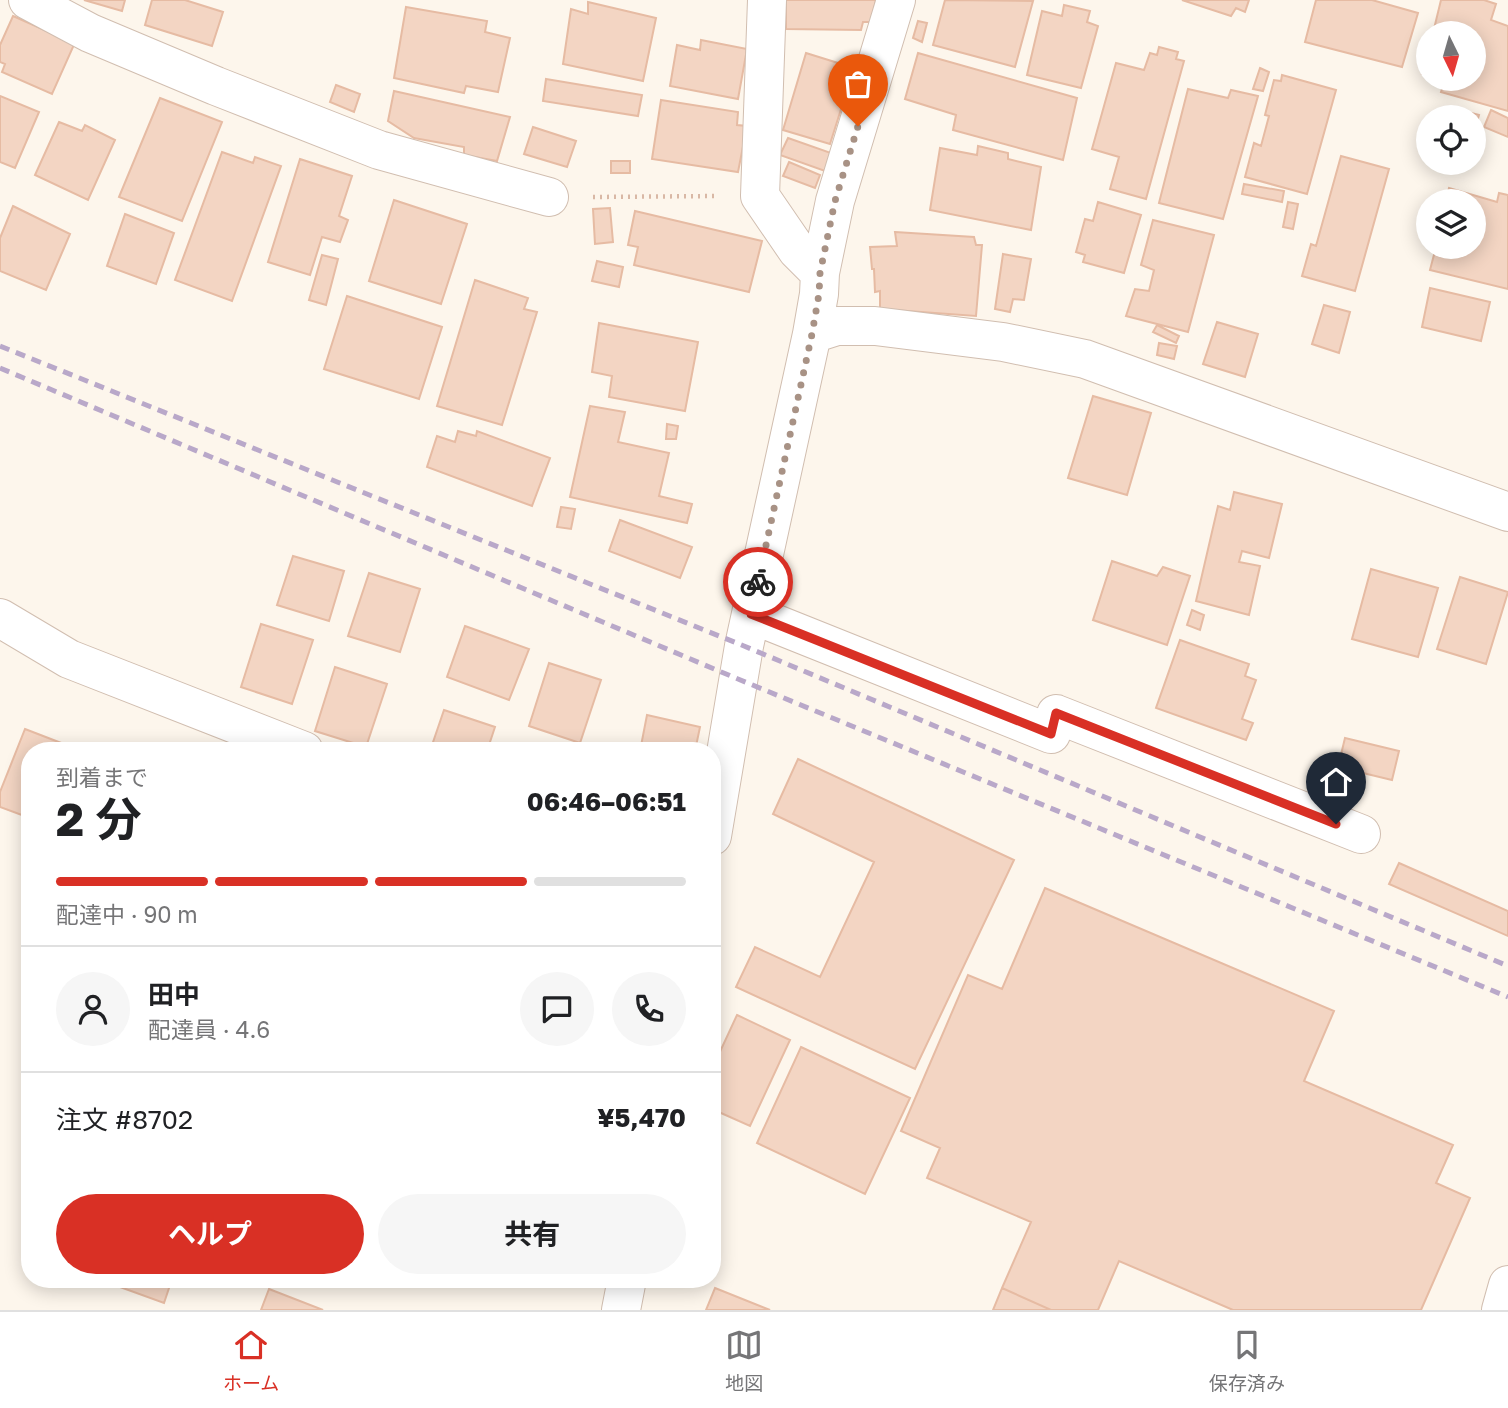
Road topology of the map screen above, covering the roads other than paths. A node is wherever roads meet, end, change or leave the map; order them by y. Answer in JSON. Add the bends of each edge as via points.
{"nodes":[{"id":1,"x":28,"y":0,"type":"edge"},
{"id":2,"x":767,"y":0,"type":"edge"},
{"id":3,"x":896,"y":0,"type":"edge"},
{"id":4,"x":549,"y":197,"type":"road end"},
{"id":5,"x":820,"y":273,"type":"junction"},
{"id":6,"x":812,"y":334,"type":"junction"},
{"id":7,"x":1508,"y":512,"type":"edge"},
{"id":8,"x":751,"y":614,"type":"junction"},
{"id":9,"x":0,"y":618,"type":"edge"},
{"id":10,"x":281,"y":742,"type":"edge"},
{"id":11,"x":721,"y":783,"type":"edge"},
{"id":12,"x":1361,"y":834,"type":"dead end"},
{"id":13,"x":625,"y":1288,"type":"edge"},
{"id":14,"x":621,"y":1310,"type":"edge"}],
"edges":[{"from":1,"to":4,"type":"street","via":[[103,38],[379,150]]},
{"from":2,"to":5,"type":"street","via":[[760,195],[797,250]]},
{"from":3,"to":5,"type":"street","via":[[835,201]]},
{"from":5,"to":6,"type":"street"},
{"from":6,"to":7,"type":"street","via":[[837,326],[875,326],[1003,342],[1085,359]]},
{"from":6,"to":8,"type":"street"},
{"from":8,"to":11,"type":"street"},
{"from":8,"to":12,"type":"street","via":[[1051,734],[1056,713]]},
{"from":9,"to":10,"type":"street","via":[[69,659]]},
{"from":13,"to":14,"type":"street"}]}
